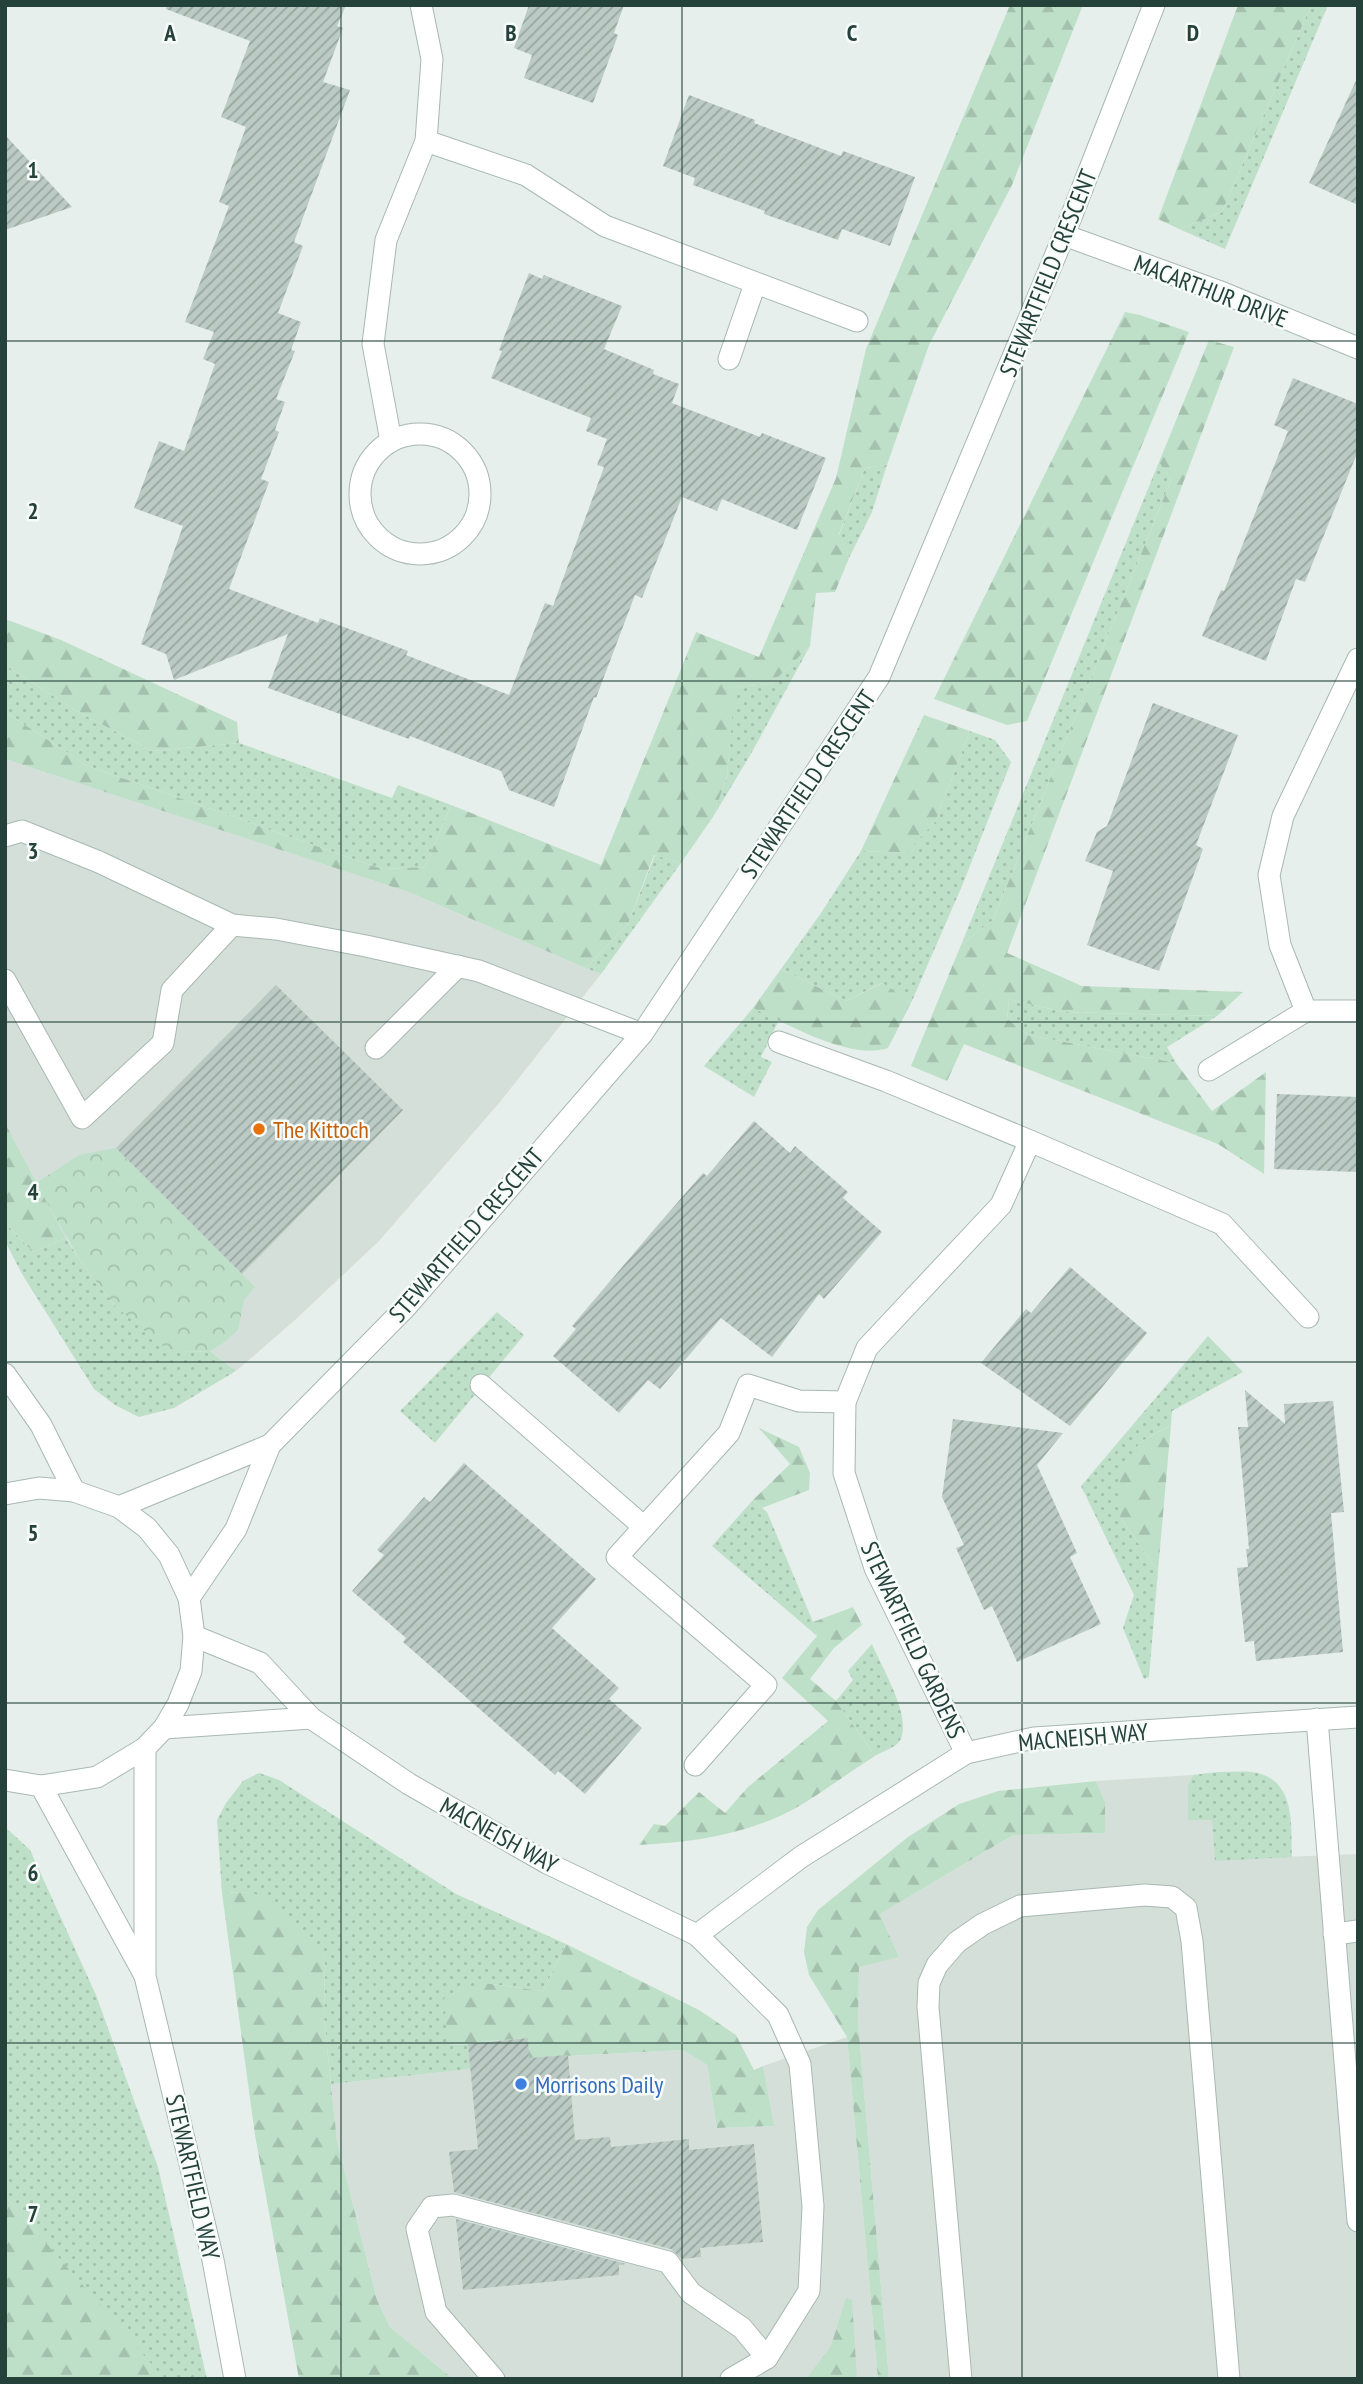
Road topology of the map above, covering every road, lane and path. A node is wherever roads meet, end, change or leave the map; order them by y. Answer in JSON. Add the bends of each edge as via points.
{"nodes":[{"id":1,"x":421,"y":5,"type":"edge"},
{"id":2,"x":1154,"y":5,"type":"edge"},
{"id":3,"x":426,"y":141,"type":"junction"},
{"id":4,"x":1064,"y":236,"type":"junction"},
{"id":5,"x":755,"y":284,"type":"junction"},
{"id":6,"x":857,"y":321,"type":"dead end"},
{"id":7,"x":1358,"y":348,"type":"edge"},
{"id":8,"x":729,"y":359,"type":"dead end"},
{"id":9,"x":391,"y":441,"type":"junction"},
{"id":10,"x":1358,"y":659,"type":"edge"},
{"id":11,"x":5,"y":836,"type":"edge"},
{"id":12,"x":232,"y":925,"type":"junction"},
{"id":13,"x":458,"y":965,"type":"junction"},
{"id":14,"x":5,"y":980,"type":"edge"},
{"id":15,"x":1306,"y":1011,"type":"junction"},
{"id":16,"x":1358,"y":1011,"type":"edge"},
{"id":17,"x":642,"y":1034,"type":"junction"},
{"id":18,"x":779,"y":1042,"type":"dead end"},
{"id":19,"x":376,"y":1048,"type":"dead end"},
{"id":20,"x":1209,"y":1070,"type":"dead end"},
{"id":21,"x":1030,"y":1141,"type":"junction"},
{"id":22,"x":1308,"y":1317,"type":"dead end"},
{"id":23,"x":5,"y":1374,"type":"edge"},
{"id":24,"x":481,"y":1385,"type":"dead end"},
{"id":25,"x":845,"y":1402,"type":"junction"},
{"id":26,"x":270,"y":1445,"type":"junction"},
{"id":27,"x":74,"y":1491,"type":"junction"},
{"id":28,"x":5,"y":1494,"type":"edge"},
{"id":29,"x":119,"y":1507,"type":"junction"},
{"id":30,"x":644,"y":1527,"type":"junction"},
{"id":31,"x":189,"y":1598,"type":"junction"},
{"id":32,"x":194,"y":1636,"type":"junction"},
{"id":33,"x":1358,"y":1717,"type":"edge"},
{"id":34,"x":311,"y":1718,"type":"junction"},
{"id":35,"x":1317,"y":1718,"type":"junction"},
{"id":36,"x":164,"y":1728,"type":"junction"},
{"id":37,"x":145,"y":1748,"type":"junction"},
{"id":38,"x":966,"y":1753,"type":"junction"},
{"id":39,"x":695,"y":1765,"type":"dead end"},
{"id":40,"x":5,"y":1780,"type":"edge"},
{"id":41,"x":41,"y":1786,"type":"junction"},
{"id":42,"x":1358,"y":1931,"type":"edge"},
{"id":43,"x":1334,"y":1934,"type":"junction"},
{"id":44,"x":697,"y":1936,"type":"junction"},
{"id":45,"x":145,"y":1976,"type":"junction"},
{"id":46,"x":1358,"y":2221,"type":"edge"},
{"id":47,"x":767,"y":2358,"type":"junction"},
{"id":48,"x":235,"y":2379,"type":"edge"},
{"id":49,"x":494,"y":2379,"type":"edge"},
{"id":50,"x":730,"y":2379,"type":"edge"},
{"id":51,"x":961,"y":2379,"type":"edge"},
{"id":52,"x":1229,"y":2379,"type":"edge"}],
"edges":[{"from":1,"to":3,"type":"street","via":[[432,59]]},
{"from":2,"to":4,"type":"street","name":"STEWARTFIELD CRESCENT"},
{"from":3,"to":5,"type":"street","via":[[526,175],[605,226]]},
{"from":3,"to":9,"type":"street","via":[[386,240],[373,344]]},
{"from":4,"to":7,"type":"street","name":"MACARTHUR DRIVE"},
{"from":4,"to":17,"type":"street","name":"STEWARTFIELD CRESCENT","via":[[879,677]]},
{"from":5,"to":6,"type":"street"},
{"from":5,"to":8,"type":"street"},
{"from":9,"to":9,"type":"street","via":[[429,435],[464,453],[475,470],[479,509],[457,542],[420,555],[400,552],[369,528],[359,490],[364,470],[374,454]]},
{"from":10,"to":15,"type":"street","via":[[1283,816],[1269,875],[1280,945]]},
{"from":11,"to":12,"type":"street","via":[[22,831]]},
{"from":12,"to":13,"type":"street","via":[[276,929]]},
{"from":12,"to":14,"type":"street","via":[[172,990],[163,1043],[82,1118]]},
{"from":13,"to":17,"type":"street"},
{"from":13,"to":19,"type":"street"},
{"from":15,"to":16,"type":"street"},
{"from":15,"to":20,"type":"street"},
{"from":17,"to":26,"type":"street","name":"STEWARTFIELD CRESCENT","via":[[405,1307]]},
{"from":18,"to":21,"type":"street"},
{"from":21,"to":22,"type":"street","via":[[1222,1224]]},
{"from":21,"to":25,"type":"street","name":"STEWARTFIELD GARDENS","via":[[1001,1205],[867,1348]]},
{"from":23,"to":27,"type":"street","via":[[41,1425]]},
{"from":24,"to":30,"type":"street"},
{"from":25,"to":30,"type":"street","via":[[799,1401],[748,1385],[729,1433]]},
{"from":25,"to":38,"type":"street","name":"STEWARTFIELD GARDENS","via":[[844,1473],[875,1568]]},
{"from":26,"to":29,"type":"street","name":"STEWARTFIELD CRESCENT"},
{"from":26,"to":31,"type":"street","name":"STEWARTFIELD CRESCENT","via":[[236,1529]]},
{"from":27,"to":28,"type":"street","via":[[39,1488]]},
{"from":27,"to":29,"type":"street"},
{"from":29,"to":31,"type":"street","via":[[147,1528],[169,1555]]},
{"from":30,"to":39,"type":"street","via":[[617,1557],[766,1685]]},
{"from":31,"to":32,"type":"street"},
{"from":32,"to":34,"type":"street","name":"MACNEISH WAY","via":[[260,1663]]},
{"from":32,"to":36,"type":"street","via":[[191,1671]]},
{"from":33,"to":35,"type":"street","name":"MACNEISH WAY"},
{"from":34,"to":36,"type":"street"},
{"from":34,"to":44,"type":"street","name":"MACNEISH WAY","via":[[409,1784],[536,1857]]},
{"from":35,"to":38,"type":"street","name":"MACNEISH WAY","via":[[1034,1738]]},
{"from":35,"to":43,"type":"street"},
{"from":36,"to":37,"type":"street"},
{"from":37,"to":41,"type":"street","via":[[97,1777]]},
{"from":37,"to":45,"type":"street","name":"STEWARTFIELD WAY"},
{"from":38,"to":44,"type":"street","name":"MACNEISH WAY","via":[[801,1857]]},
{"from":40,"to":41,"type":"street"},
{"from":41,"to":45,"type":"street","name":"STEWARTFIELD WAY"},
{"from":42,"to":43,"type":"street"},
{"from":43,"to":46,"type":"street"},
{"from":44,"to":47,"type":"street","name":"MACNEISH WAY","via":[[778,2015],[800,2064],[813,2206],[809,2291]]},
{"from":45,"to":48,"type":"street","name":"STEWARTFIELD WAY","via":[[213,2260]]},
{"from":47,"to":49,"type":"street","via":[[742,2328],[691,2293],[668,2262],[453,2205],[432,2207],[417,2229],[436,2312]]},
{"from":47,"to":50,"type":"street","name":"MACNEISH WAY"},
{"from":51,"to":52,"type":"street","via":[[929,1983],[937,1965],[957,1942],[1020,1906],[1145,1895],[1172,1898],[1186,1908],[1192,1941]]}]}
